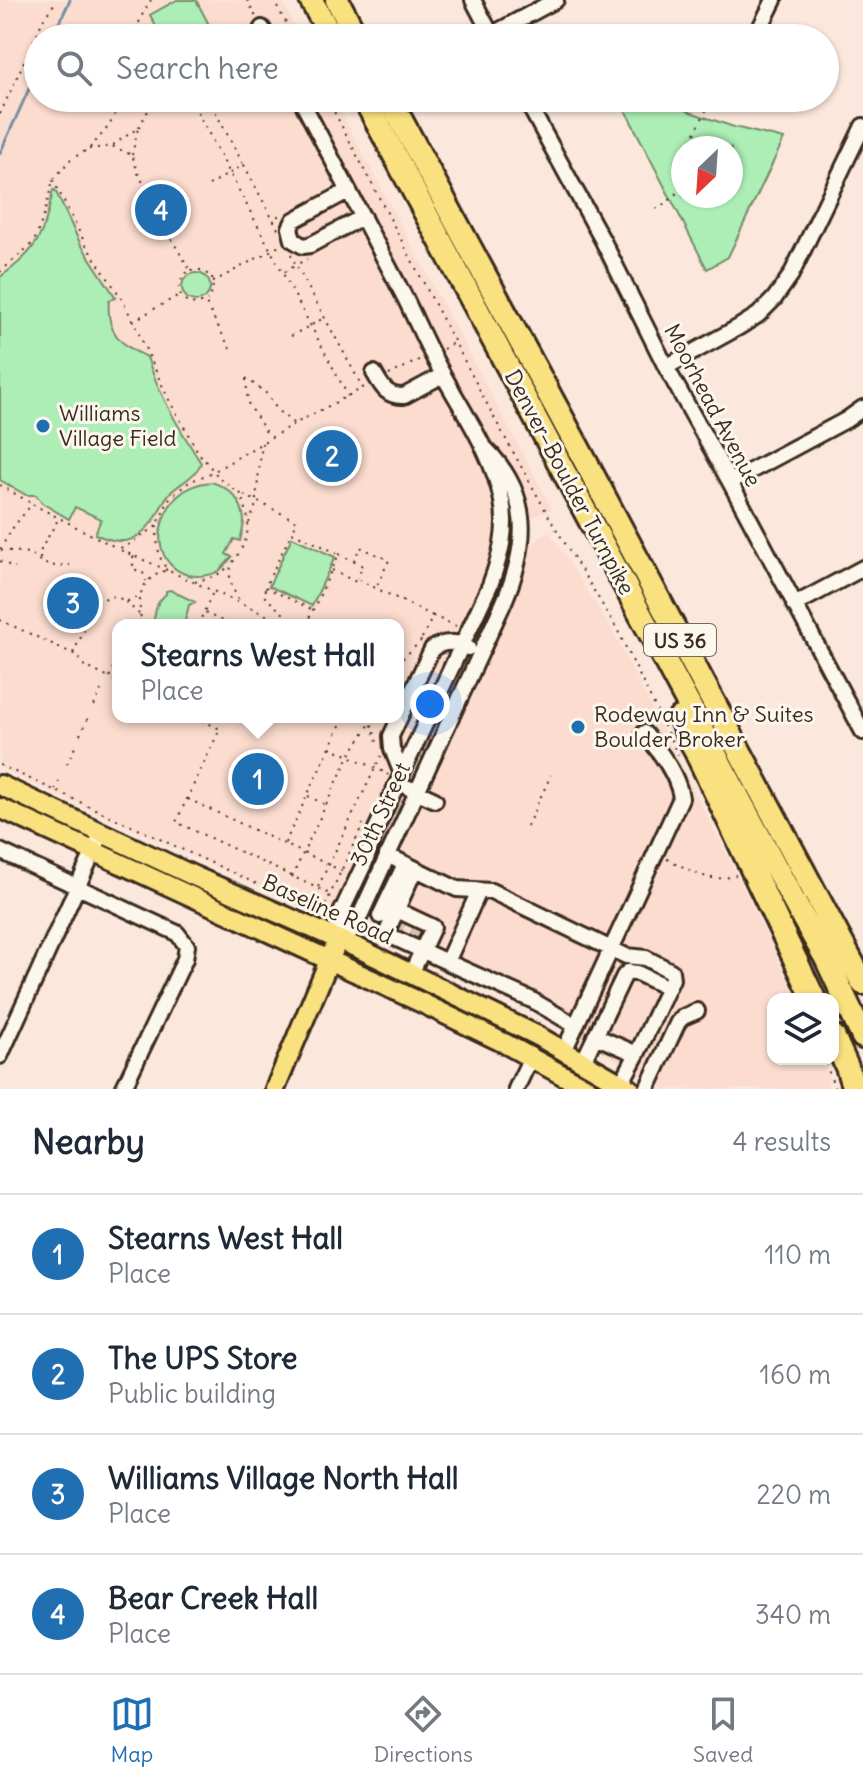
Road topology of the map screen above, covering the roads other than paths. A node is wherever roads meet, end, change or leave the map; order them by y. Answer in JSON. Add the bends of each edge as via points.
{"nodes":[{"id":1,"x":311,"y":0,"type":"edge"},
{"id":2,"x":337,"y":0,"type":"edge"},
{"id":3,"x":473,"y":0,"type":"edge"},
{"id":4,"x":556,"y":0,"type":"edge"},
{"id":5,"x":774,"y":0,"type":"edge"},
{"id":6,"x":324,"y":24,"type":"edge"},
{"id":7,"x":350,"y":24,"type":"edge"},
{"id":8,"x":486,"y":24,"type":"edge"},
{"id":9,"x":513,"y":24,"type":"edge"},
{"id":10,"x":762,"y":24,"type":"edge"},
{"id":11,"x":307,"y":112,"type":"edge"},
{"id":12,"x":372,"y":112,"type":"edge"},
{"id":13,"x":397,"y":112,"type":"edge"},
{"id":14,"x":532,"y":112,"type":"edge"},
{"id":15,"x":863,"y":126,"type":"edge"},
{"id":16,"x":348,"y":191,"type":"junction"},
{"id":17,"x":363,"y":217,"type":"junction"},
{"id":18,"x":666,"y":367,"type":"junction"},
{"id":19,"x":443,"y":375,"type":"junction"},
{"id":20,"x":376,"y":377,"type":"road end"},
{"id":21,"x":863,"y":408,"type":"edge"},
{"id":22,"x":484,"y":447,"type":"junction"},
{"id":23,"x":557,"y":456,"type":"junction"},
{"id":24,"x":730,"y":482,"type":"junction"},
{"id":25,"x":863,"y":568,"type":"edge"},
{"id":26,"x":794,"y":605,"type":"junction"},
{"id":27,"x":462,"y":644,"type":"junction"},
{"id":28,"x":479,"y":657,"type":"junction"},
{"id":29,"x":404,"y":708,"type":"edge"},
{"id":30,"x":397,"y":723,"type":"edge"},
{"id":31,"x":861,"y":724,"type":"edge"},
{"id":32,"x":644,"y":733,"type":"dead end"},
{"id":33,"x":744,"y":759,"type":"junction"},
{"id":34,"x":394,"y":780,"type":"junction"},
{"id":35,"x":0,"y":785,"type":"edge"},
{"id":36,"x":417,"y":792,"type":"junction"},
{"id":37,"x":435,"y":800,"type":"dead end"},
{"id":38,"x":0,"y":808,"type":"edge"},
{"id":39,"x":102,"y":833,"type":"junction"},
{"id":40,"x":0,"y":851,"type":"edge"},
{"id":41,"x":93,"y":851,"type":"junction"},
{"id":42,"x":387,"y":855,"type":"junction"},
{"id":43,"x":410,"y":866,"type":"junction"},
{"id":44,"x":78,"y":887,"type":"junction"},
{"id":45,"x":479,"y":891,"type":"junction"},
{"id":46,"x":363,"y":908,"type":"junction"},
{"id":47,"x":390,"y":916,"type":"junction"},
{"id":48,"x":339,"y":939,"type":"junction"},
{"id":49,"x":612,"y":949,"type":"junction"},
{"id":50,"x":422,"y":951,"type":"junction"},
{"id":51,"x":626,"y":956,"type":"junction"},
{"id":52,"x":330,"y":960,"type":"junction"},
{"id":53,"x":863,"y":961,"type":"edge"},
{"id":54,"x":447,"y":962,"type":"junction"},
{"id":55,"x":411,"y":974,"type":"junction"},
{"id":56,"x":670,"y":983,"type":"junction"},
{"id":57,"x":863,"y":983,"type":"edge"},
{"id":58,"x":811,"y":993,"type":"edge"},
{"id":59,"x":532,"y":1000,"type":"junction"},
{"id":60,"x":697,"y":1011,"type":"dead end"},
{"id":61,"x":654,"y":1016,"type":"junction"},
{"id":62,"x":516,"y":1025,"type":"junction"},
{"id":63,"x":576,"y":1026,"type":"junction"},
{"id":64,"x":676,"y":1026,"type":"junction"},
{"id":65,"x":595,"y":1036,"type":"junction"},
{"id":66,"x":863,"y":1037,"type":"edge"},
{"id":67,"x":839,"y":1049,"type":"edge"},
{"id":68,"x":564,"y":1051,"type":"junction"},
{"id":69,"x":637,"y":1054,"type":"junction"},
{"id":70,"x":0,"y":1056,"type":"edge"},
{"id":71,"x":531,"y":1057,"type":"junction"},
{"id":72,"x":583,"y":1062,"type":"junction"},
{"id":73,"x":625,"y":1086,"type":"edge"},
{"id":74,"x":123,"y":1089,"type":"edge"},
{"id":75,"x":275,"y":1089,"type":"edge"},
{"id":76,"x":516,"y":1089,"type":"edge"},
{"id":77,"x":588,"y":1089,"type":"edge"},
{"id":78,"x":647,"y":1089,"type":"edge"},
{"id":79,"x":854,"y":1089,"type":"edge"}],
"edges":[{"from":1,"to":6,"type":"highway"},
{"from":2,"to":7,"type":"highway"},
{"from":3,"to":8,"type":"street"},
{"from":4,"to":9,"type":"street"},
{"from":5,"to":10,"type":"street"},
{"from":11,"to":16,"type":"street"},
{"from":12,"to":23,"type":"highway","name":"Denver–Boulder Turnpike","number":"US 36"},
{"from":13,"to":33,"type":"highway","name":"Denver–Boulder Turnpike","number":"US 36"},
{"from":14,"to":18,"type":"street","name":"Moorhead Avenue"},
{"from":15,"to":18,"type":"street","via":[[791,275],[774,299],[739,327]]},
{"from":16,"to":17,"type":"street"},
{"from":16,"to":17,"type":"street","via":[[294,220],[293,240],[310,245]]},
{"from":17,"to":19,"type":"street"},
{"from":18,"to":24,"type":"street","name":"Moorhead Avenue"},
{"from":19,"to":20,"type":"street","via":[[397,397]]},
{"from":19,"to":22,"type":"street"},
{"from":21,"to":24,"type":"street"},
{"from":22,"to":27,"type":"street","name":"30th Street","via":[[502,496],[503,542]]},
{"from":22,"to":28,"type":"street","name":"30th Street","via":[[513,484],[521,523],[516,572]]},
{"from":23,"to":58,"type":"highway"},
{"from":23,"to":66,"type":"highway","name":"Denver–Boulder Turnpike","number":"US 36","via":[[826,958]]},
{"from":24,"to":26,"type":"street","name":"Moorhead Avenue"},
{"from":25,"to":26,"type":"street"},
{"from":26,"to":31,"type":"street","name":"Moorhead Avenue"},
{"from":27,"to":28,"type":"street"},
{"from":27,"to":29,"type":"street","via":[[432,649]]},
{"from":27,"to":34,"type":"street","name":"30th Street"},
{"from":28,"to":36,"type":"street","name":"30th Street"},
{"from":30,"to":34,"type":"street","via":[[391,736]]},
{"from":32,"to":49,"type":"street","via":[[660,751],[680,802]]},
{"from":33,"to":53,"type":"highway"},
{"from":33,"to":57,"type":"highway","name":"Denver–Boulder Turnpike","number":"US 36"},
{"from":34,"to":36,"type":"street"},
{"from":34,"to":48,"type":"street","name":"30th Street","via":[[337,921]]},
{"from":35,"to":39,"type":"main road","name":"Baseline Road"},
{"from":36,"to":37,"type":"street"},
{"from":36,"to":42,"type":"street","name":"30th Street"},
{"from":38,"to":41,"type":"main road","name":"Baseline Road"},
{"from":39,"to":41,"type":"street"},
{"from":39,"to":48,"type":"main road","name":"Baseline Road"},
{"from":40,"to":44,"type":"street"},
{"from":41,"to":44,"type":"street"},
{"from":41,"to":52,"type":"main road","name":"Baseline Road"},
{"from":42,"to":43,"type":"street"},
{"from":42,"to":46,"type":"street","name":"30th Street"},
{"from":43,"to":45,"type":"street","via":[[457,889]]},
{"from":43,"to":47,"type":"street"},
{"from":44,"to":70,"type":"street"},
{"from":44,"to":74,"type":"street","via":[[177,933],[187,946]]},
{"from":45,"to":49,"type":"street","via":[[491,891]]},
{"from":45,"to":54,"type":"street"},
{"from":46,"to":47,"type":"street"},
{"from":46,"to":48,"type":"street","name":"30th Street","via":[[354,929]]},
{"from":47,"to":50,"type":"street","via":[[386,934]]},
{"from":47,"to":50,"type":"street","via":[[433,927]]},
{"from":48,"to":52,"type":"main road","name":"30th Street"},
{"from":48,"to":55,"type":"main road","name":"Baseline Road"},
{"from":49,"to":51,"type":"street"},
{"from":49,"to":63,"type":"street"},
{"from":50,"to":54,"type":"street"},
{"from":50,"to":55,"type":"street"},
{"from":51,"to":56,"type":"street","via":[[669,969]]},
{"from":51,"to":65,"type":"street","via":[[594,1024]]},
{"from":52,"to":71,"type":"main road","name":"Baseline Road"},
{"from":52,"to":75,"type":"main road","name":"30th Street"},
{"from":54,"to":59,"type":"street"},
{"from":55,"to":62,"type":"main road","name":"Baseline Road"},
{"from":56,"to":61,"type":"street"},
{"from":56,"to":65,"type":"street","via":[[628,972]]},
{"from":59,"to":62,"type":"street"},
{"from":59,"to":63,"type":"street"},
{"from":60,"to":64,"type":"street"},
{"from":61,"to":64,"type":"street"},
{"from":61,"to":69,"type":"street"},
{"from":62,"to":68,"type":"main road","name":"Baseline Road"},
{"from":63,"to":68,"type":"street"},
{"from":64,"to":78,"type":"street"},
{"from":65,"to":69,"type":"street"},
{"from":65,"to":72,"type":"street"},
{"from":67,"to":79,"type":"highway"},
{"from":68,"to":72,"type":"main road","name":"Baseline Road"},
{"from":69,"to":73,"type":"street"},
{"from":71,"to":76,"type":"street"},
{"from":71,"to":77,"type":"main road","name":"Baseline Road"},
{"from":72,"to":73,"type":"main road","name":"Baseline Road"}]}
